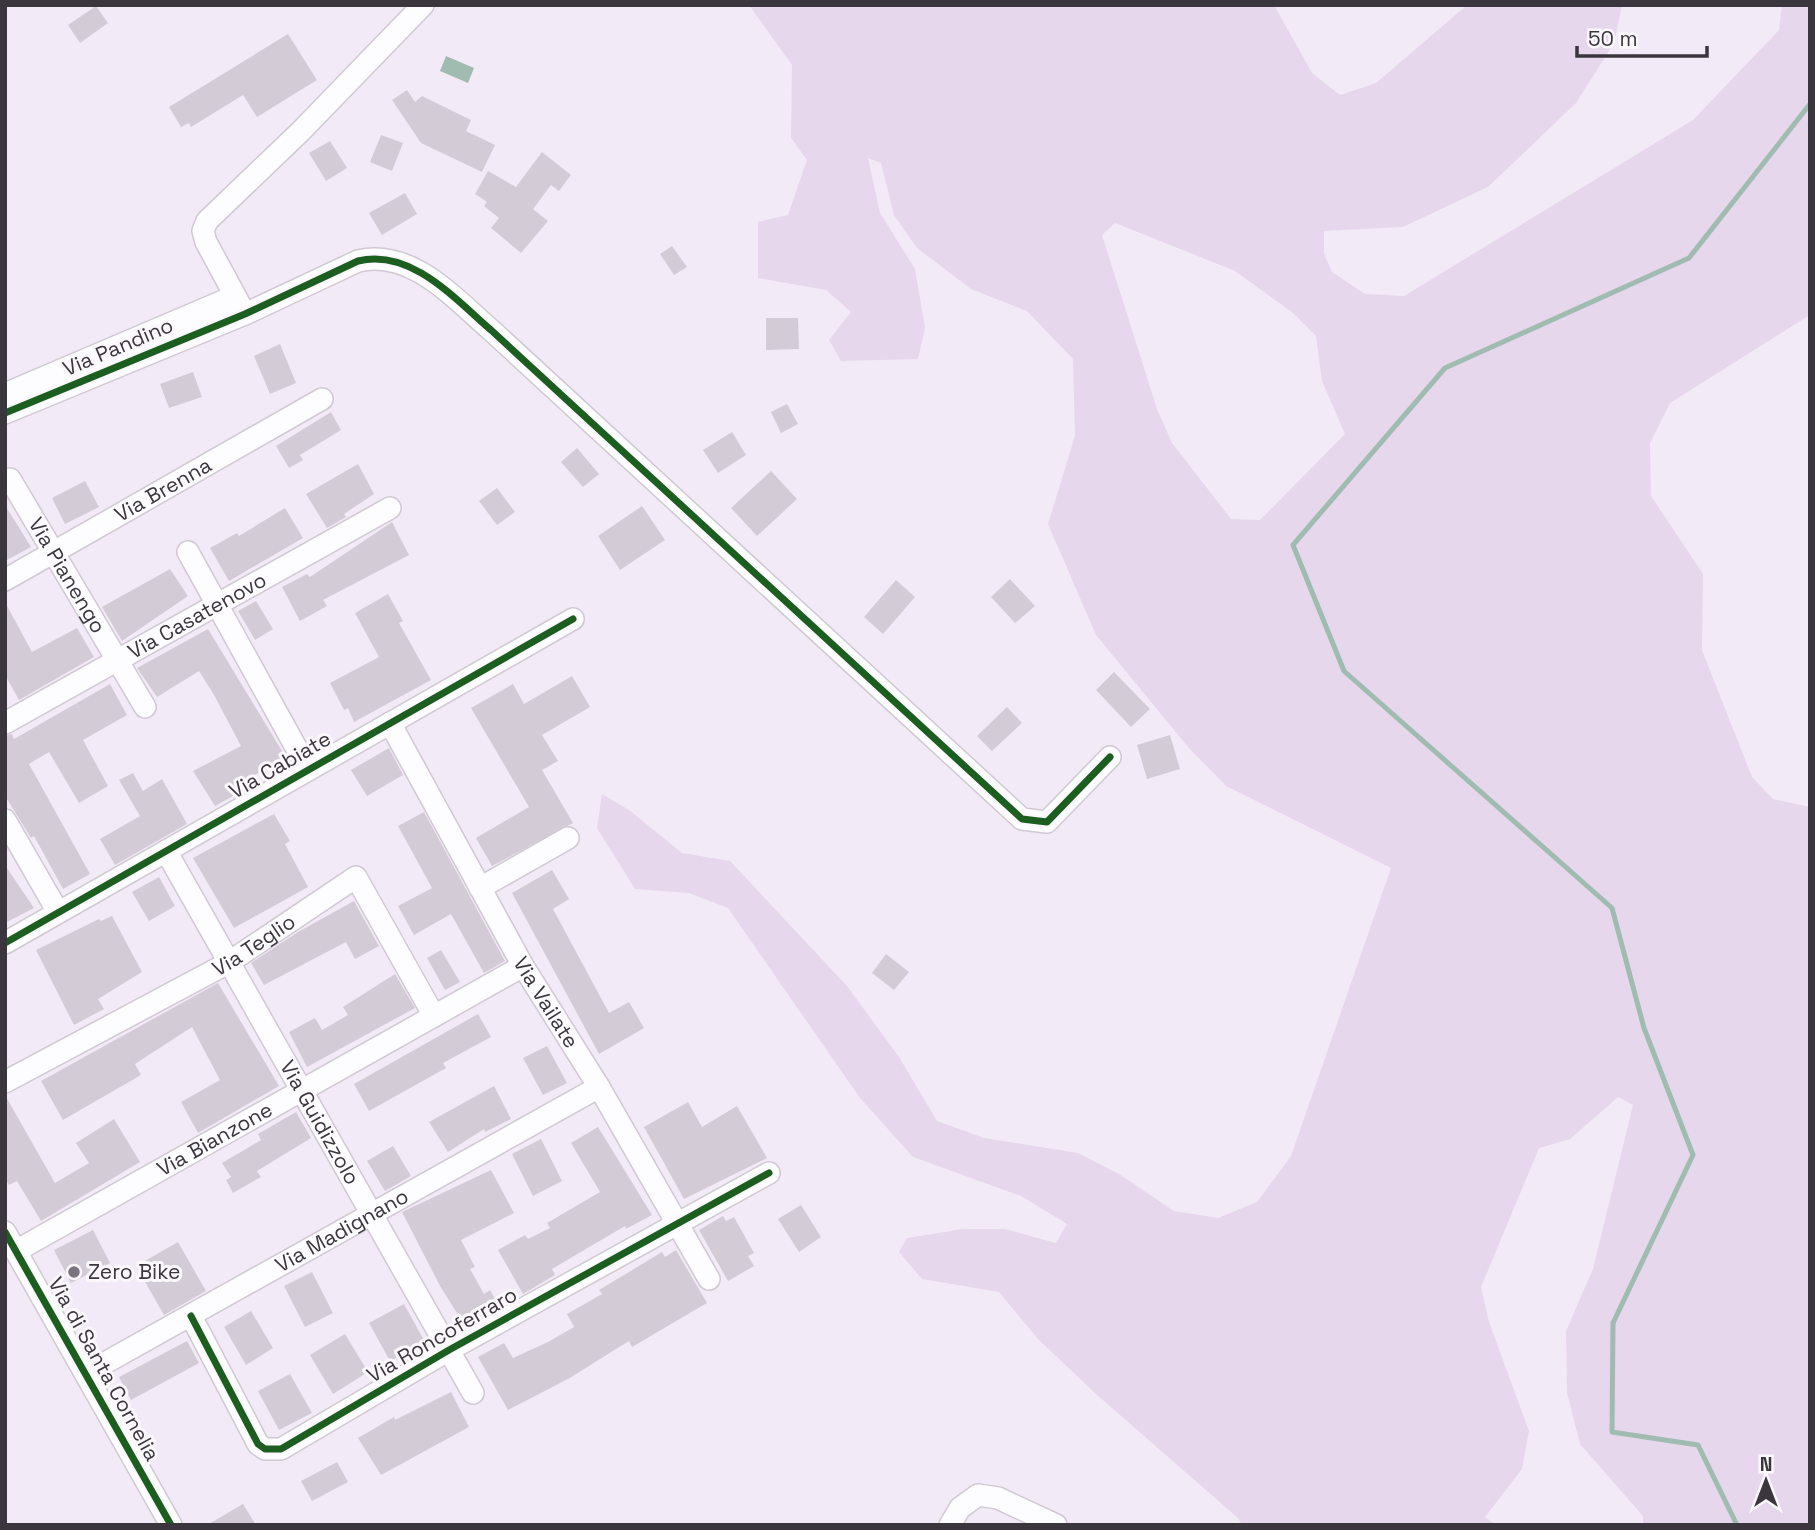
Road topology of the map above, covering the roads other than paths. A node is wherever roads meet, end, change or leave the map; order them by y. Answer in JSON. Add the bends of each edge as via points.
{"nodes":[{"id":1,"x":423,"y":5,"type":"edge"},
{"id":2,"x":240,"y":305,"type":"junction"},
{"id":3,"x":5,"y":394,"type":"edge"},
{"id":4,"x":322,"y":399,"type":"dead end"},
{"id":5,"x":5,"y":413,"type":"edge"},
{"id":6,"x":10,"y":479,"type":"dead end"},
{"id":7,"x":390,"y":509,"type":"dead end"},
{"id":8,"x":54,"y":552,"type":"junction"},
{"id":9,"x":188,"y":552,"type":"dead end"},
{"id":10,"x":5,"y":580,"type":"edge"},
{"id":11,"x":218,"y":603,"type":"junction"},
{"id":12,"x":573,"y":619,"type":"dead end"},
{"id":13,"x":116,"y":661,"type":"junction"},
{"id":14,"x":145,"y":707,"type":"dead end"},
{"id":15,"x":5,"y":723,"type":"edge"},
{"id":16,"x":390,"y":723,"type":"junction"},
{"id":17,"x":1110,"y":757,"type":"dead end"},
{"id":18,"x":308,"y":769,"type":"junction"},
{"id":19,"x":5,"y":820,"type":"edge"},
{"id":20,"x":568,"y":838,"type":"dead end"},
{"id":21,"x":166,"y":851,"type":"junction"},
{"id":22,"x":480,"y":888,"type":"junction"},
{"id":23,"x":58,"y":912,"type":"junction"},
{"id":24,"x":5,"y":943,"type":"edge"},
{"id":25,"x":228,"y":962,"type":"junction"},
{"id":26,"x":523,"y":966,"type":"junction"},
{"id":27,"x":434,"y":1016,"type":"junction"},
{"id":28,"x":5,"y":1082,"type":"edge"},
{"id":29,"x":599,"y":1087,"type":"junction"},
{"id":30,"x":301,"y":1090,"type":"junction"},
{"id":31,"x":769,"y":1172,"type":"dead end"},
{"id":32,"x":372,"y":1216,"type":"junction"},
{"id":33,"x":676,"y":1222,"type":"junction"},
{"id":34,"x":5,"y":1232,"type":"edge"},
{"id":35,"x":16,"y":1251,"type":"junction"},
{"id":36,"x":709,"y":1279,"type":"dead end"},
{"id":37,"x":191,"y":1316,"type":"junction"},
{"id":38,"x":449,"y":1350,"type":"junction"},
{"id":39,"x":87,"y":1373,"type":"junction"},
{"id":40,"x":473,"y":1393,"type":"dead end"},
{"id":41,"x":171,"y":1525,"type":"edge"},
{"id":42,"x":950,"y":1525,"type":"edge"},
{"id":43,"x":1056,"y":1525,"type":"edge"}],
"edges":[{"from":1,"to":2,"type":"street","via":[[206,221],[206,242]]},
{"from":2,"to":3,"type":"street","name":"Via Pandino"},
{"from":2,"to":5,"type":"street","name":"Via Pandino"},
{"from":2,"to":17,"type":"street","via":[[358,261],[379,258],[410,267],[438,284],[491,330],[1022,819],[1047,822]]},
{"from":4,"to":8,"type":"street","name":"Via Brenna"},
{"from":6,"to":8,"type":"street","name":"Via Pianengo"},
{"from":7,"to":11,"type":"street","name":"Via Casatenovo"},
{"from":8,"to":10,"type":"street","name":"Via Brenna"},
{"from":8,"to":13,"type":"street","name":"Via Pianengo"},
{"from":9,"to":11,"type":"street"},
{"from":11,"to":13,"type":"street","name":"Via Casatenovo"},
{"from":11,"to":18,"type":"street"},
{"from":12,"to":16,"type":"street","name":"Via Cabiate"},
{"from":13,"to":14,"type":"street","name":"Via Pianengo"},
{"from":13,"to":15,"type":"street","name":"Via Casatenovo"},
{"from":16,"to":18,"type":"street","name":"Via Cabiate"},
{"from":16,"to":22,"type":"street","name":"Via Vailate"},
{"from":18,"to":21,"type":"street","name":"Via Cabiate"},
{"from":19,"to":23,"type":"street"},
{"from":20,"to":22,"type":"street"},
{"from":21,"to":23,"type":"street","name":"Via Cabiate"},
{"from":21,"to":25,"type":"street","name":"Via Guidizzolo"},
{"from":22,"to":26,"type":"street","name":"Via Vailate"},
{"from":23,"to":24,"type":"street","name":"Via Cabiate"},
{"from":25,"to":27,"type":"street","name":"Via Teglio","via":[[356,877]]},
{"from":25,"to":28,"type":"street","name":"Via Teglio"},
{"from":25,"to":30,"type":"street","name":"Via Guidizzolo"},
{"from":26,"to":27,"type":"street","name":"Via Bianzone"},
{"from":26,"to":29,"type":"street","name":"Via Vailate"},
{"from":27,"to":30,"type":"street","name":"Via Bianzone"},
{"from":29,"to":32,"type":"street","name":"Via Madignano"},
{"from":29,"to":33,"type":"street","name":"Via Vailate"},
{"from":30,"to":32,"type":"street","name":"Via Guidizzolo"},
{"from":30,"to":35,"type":"street","name":"Via Bianzone"},
{"from":31,"to":33,"type":"street","name":"Via Roncoferraro"},
{"from":32,"to":37,"type":"street","name":"Via Madignano"},
{"from":32,"to":38,"type":"street","name":"Via Guidizzolo"},
{"from":33,"to":36,"type":"street","name":"Via Vailate"},
{"from":33,"to":38,"type":"street","name":"Via Roncoferraro"},
{"from":34,"to":35,"type":"street","name":"Via di Santa Cornelia"},
{"from":35,"to":39,"type":"street","name":"Via di Santa Cornelia"},
{"from":37,"to":38,"type":"street","name":"Via Roncoferraro","via":[[258,1444],[270,1450],[281,1449]]},
{"from":37,"to":39,"type":"street","name":"Via Madignano"},
{"from":38,"to":40,"type":"street","name":"Via Guidizzolo"},
{"from":39,"to":41,"type":"street","name":"Via di Santa Cornelia"},
{"from":42,"to":43,"type":"street","via":[[960,1508],[978,1495]]}]}
